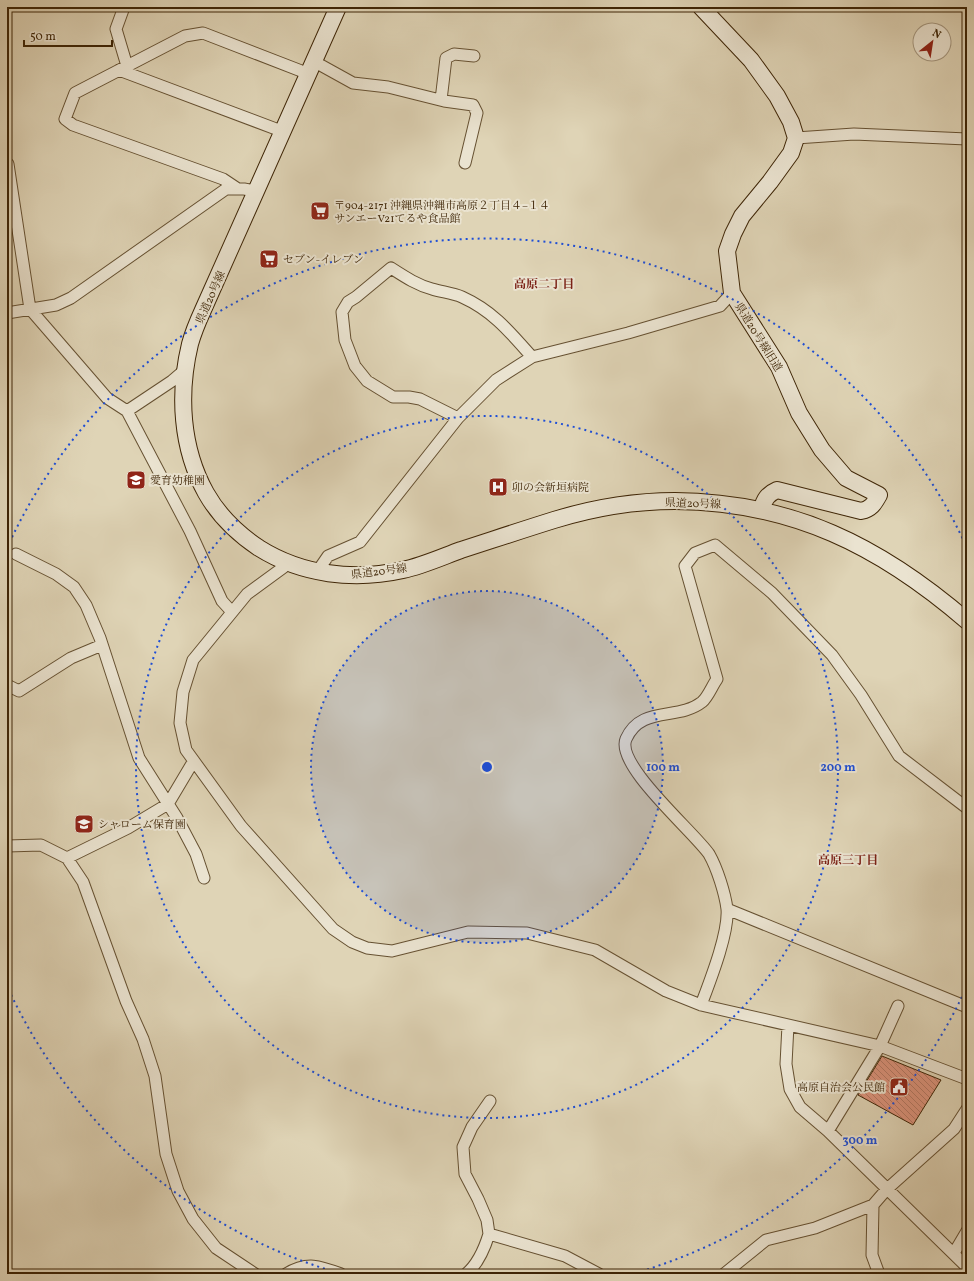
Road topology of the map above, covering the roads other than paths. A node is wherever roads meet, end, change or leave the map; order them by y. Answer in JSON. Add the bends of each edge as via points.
{"nodes":[{"id":1,"x":124,"y":7,"type":"edge"},
{"id":2,"x":338,"y":7,"type":"edge"},
{"id":3,"x":701,"y":7,"type":"edge"},
{"id":4,"x":474,"y":56,"type":"dead end"},
{"id":5,"x":123,"y":68,"type":"junction"},
{"id":6,"x":312,"y":68,"type":"junction"},
{"id":7,"x":440,"y":100,"type":"junction"},
{"id":8,"x":284,"y":132,"type":"junction"},
{"id":9,"x":796,"y":138,"type":"junction"},
{"id":10,"x":967,"y":138,"type":"edge"},
{"id":11,"x":465,"y":163,"type":"dead end"},
{"id":12,"x":8,"y":164,"type":"edge"},
{"id":13,"x":238,"y":189,"type":"junction"},
{"id":14,"x":256,"y":191,"type":"junction"},
{"id":15,"x":732,"y":293,"type":"junction"},
{"id":16,"x":30,"y":309,"type":"junction"},
{"id":17,"x":7,"y":312,"type":"edge"},
{"id":18,"x":532,"y":357,"type":"junction"},
{"id":19,"x":186,"y":369,"type":"junction"},
{"id":20,"x":127,"y":411,"type":"junction"},
{"id":21,"x":458,"y":418,"type":"junction"},
{"id":22,"x":762,"y":509,"type":"junction"},
{"id":23,"x":16,"y":554,"type":"dead end"},
{"id":24,"x":288,"y":564,"type":"junction"},
{"id":25,"x":317,"y":572,"type":"junction"},
{"id":26,"x":232,"y":612,"type":"junction"},
{"id":27,"x":967,"y":621,"type":"edge"},
{"id":28,"x":102,"y":645,"type":"junction"},
{"id":29,"x":7,"y":685,"type":"edge"},
{"id":30,"x":193,"y":762,"type":"junction"},
{"id":31,"x":168,"y":804,"type":"junction"},
{"id":32,"x":967,"y":808,"type":"edge"},
{"id":33,"x":7,"y":846,"type":"edge"},
{"id":34,"x":67,"y":858,"type":"junction"},
{"id":35,"x":204,"y":878,"type":"dead end"},
{"id":36,"x":727,"y":909,"type":"junction"},
{"id":37,"x":701,"y":1005,"type":"junction"},
{"id":38,"x":898,"y":1006,"type":"dead end"},
{"id":39,"x":967,"y":1007,"type":"edge"},
{"id":40,"x":788,"y":1025,"type":"junction"},
{"id":41,"x":880,"y":1046,"type":"junction"},
{"id":42,"x":967,"y":1079,"type":"edge"},
{"id":43,"x":490,"y":1101,"type":"dead end"},
{"id":44,"x":967,"y":1110,"type":"edge"},
{"id":45,"x":828,"y":1131,"type":"junction"},
{"id":46,"x":886,"y":1190,"type":"junction"},
{"id":47,"x":873,"y":1205,"type":"junction"},
{"id":48,"x":967,"y":1231,"type":"edge"},
{"id":49,"x":489,"y":1234,"type":"junction"},
{"id":50,"x":954,"y":1254,"type":"junction"},
{"id":51,"x":967,"y":1267,"type":"edge"},
{"id":52,"x":255,"y":1274,"type":"edge"},
{"id":53,"x":286,"y":1274,"type":"edge"},
{"id":54,"x":341,"y":1274,"type":"edge"},
{"id":55,"x":466,"y":1274,"type":"edge"},
{"id":56,"x":599,"y":1274,"type":"edge"},
{"id":57,"x":724,"y":1274,"type":"edge"},
{"id":58,"x":879,"y":1274,"type":"edge"}],
"edges":[{"from":1,"to":5,"type":"street","via":[[116,29]]},
{"from":2,"to":6,"type":"main road","name":"県道20号線"},
{"from":3,"to":9,"type":"main road","via":[[751,60],[778,96]]},
{"from":4,"to":7,"type":"street","via":[[454,54],[446,58]]},
{"from":5,"to":6,"type":"street","via":[[185,36],[203,33]]},
{"from":5,"to":8,"type":"street"},
{"from":5,"to":13,"type":"street","via":[[75,93],[65,119],[223,179]]},
{"from":6,"to":7,"type":"street","via":[[353,83],[388,87]]},
{"from":6,"to":8,"type":"main road","name":"県道20号線"},
{"from":7,"to":11,"type":"street","via":[[473,105],[477,113]]},
{"from":8,"to":14,"type":"main road","name":"県道20号線"},
{"from":9,"to":10,"type":"street","via":[[854,134]]},
{"from":9,"to":15,"type":"main road","name":"県道20号線旧道","via":[[791,153],[742,216],[733,234],[727,251]]},
{"from":12,"to":16,"type":"street"},
{"from":13,"to":14,"type":"street"},
{"from":13,"to":16,"type":"street","via":[[226,189],[71,298],[56,305]]},
{"from":14,"to":19,"type":"main road","name":"県道20号線","via":[[190,342]]},
{"from":15,"to":18,"type":"street","via":[[720,306]]},
{"from":15,"to":22,"type":"main road","name":"県道20号線旧道","via":[[779,367],[799,413],[822,450],[846,478],[879,495],[874,505],[868,510],[861,511],[777,490],[765,499]]},
{"from":16,"to":17,"type":"street"},
{"from":16,"to":20,"type":"street","via":[[107,398]]},
{"from":18,"to":21,"type":"street","via":[[496,380]]},
{"from":18,"to":21,"type":"street","via":[[507,328],[486,310],[460,296],[411,282],[391,268],[348,302],[342,312],[345,340],[355,366],[368,381],[392,397],[420,400]]},
{"from":19,"to":20,"type":"street"},
{"from":19,"to":24,"type":"main road","name":"県道20号線","via":[[182,391],[185,429],[198,480],[234,530]]},
{"from":20,"to":26,"type":"street","via":[[190,530],[222,601]]},
{"from":21,"to":25,"type":"street","via":[[360,542],[328,556]]},
{"from":22,"to":25,"type":"main road","name":"県道20号線","via":[[675,501],[623,505],[557,519],[402,570],[350,576]]},
{"from":22,"to":27,"type":"main road","name":"県道20号線","via":[[820,528],[870,550],[910,576]]},
{"from":23,"to":28,"type":"street","via":[[56,574],[74,587],[86,605]]},
{"from":24,"to":25,"type":"main road","name":"県道20号線"},
{"from":24,"to":26,"type":"street","via":[[247,594]]},
{"from":26,"to":30,"type":"street","via":[[194,660],[183,692],[180,723],[186,750]]},
{"from":28,"to":29,"type":"street","via":[[71,658],[19,691]]},
{"from":28,"to":31,"type":"street","via":[[139,758]]},
{"from":30,"to":31,"type":"street"},
{"from":30,"to":37,"type":"street","via":[[241,826],[334,929],[352,942],[366,948],[392,951],[468,932],[527,934],[595,950],[666,992]]},
{"from":31,"to":34,"type":"street","via":[[128,828]]},
{"from":31,"to":35,"type":"street","via":[[196,854]]},
{"from":32,"to":36,"type":"street","via":[[899,756],[861,695],[832,655],[772,593],[715,545],[695,553],[685,566],[717,679],[702,702],[682,711],[654,715],[632,727],[625,741],[630,761],[656,797],[691,832],[708,854],[716,868]]},
{"from":33,"to":34,"type":"street","via":[[41,845]]},
{"from":34,"to":52,"type":"street","via":[[83,882],[126,1001],[143,1039],[155,1076],[166,1154],[178,1191],[193,1219],[216,1248]]},
{"from":36,"to":37,"type":"street","via":[[726,927]]},
{"from":36,"to":39,"type":"street"},
{"from":37,"to":40,"type":"street"},
{"from":38,"to":41,"type":"street"},
{"from":40,"to":41,"type":"street"},
{"from":40,"to":45,"type":"street","via":[[786,1064],[790,1089],[800,1107]]},
{"from":41,"to":42,"type":"street"},
{"from":41,"to":45,"type":"street"},
{"from":43,"to":49,"type":"street","via":[[463,1147],[465,1174],[487,1220]]},
{"from":44,"to":46,"type":"street","via":[[954,1130]]},
{"from":45,"to":46,"type":"street"},
{"from":46,"to":47,"type":"street"},
{"from":46,"to":50,"type":"street"},
{"from":47,"to":57,"type":"street","via":[[815,1228],[766,1240]]},
{"from":47,"to":58,"type":"street","via":[[872,1255]]},
{"from":48,"to":50,"type":"street"},
{"from":49,"to":55,"type":"street","via":[[471,1270]]},
{"from":49,"to":56,"type":"street","via":[[565,1256]]},
{"from":50,"to":51,"type":"street"},
{"from":53,"to":54,"type":"street","via":[[298,1266],[320,1266]]}]}
